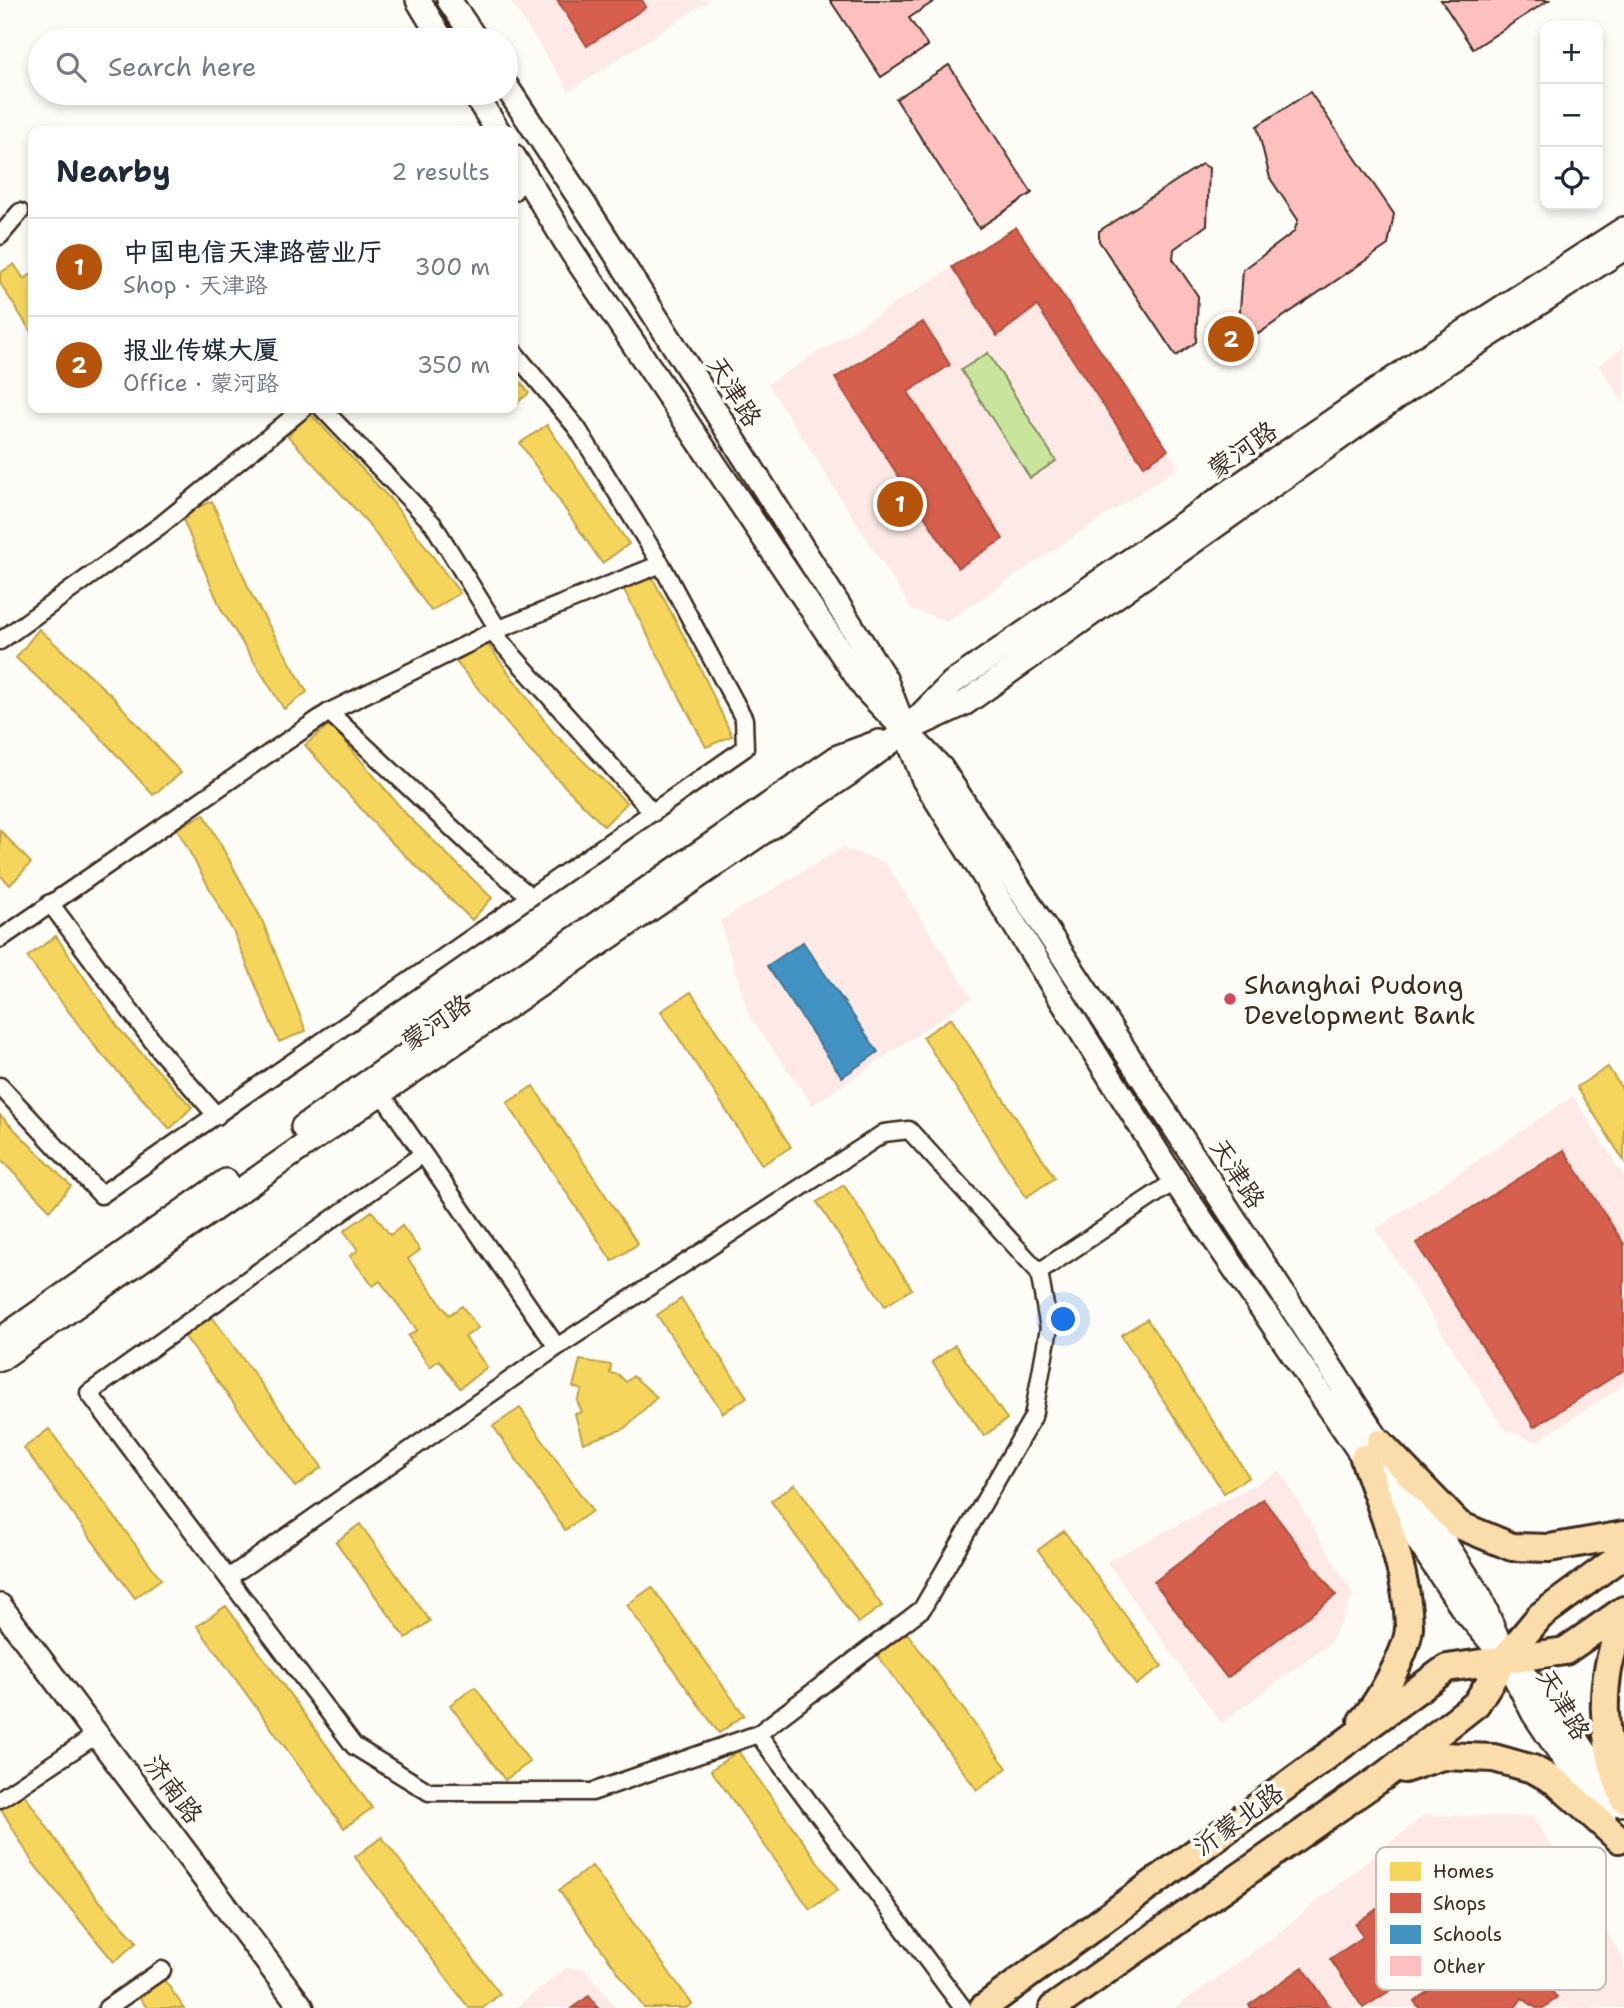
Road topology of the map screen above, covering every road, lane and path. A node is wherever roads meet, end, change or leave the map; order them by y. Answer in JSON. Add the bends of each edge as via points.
{"nodes":[{"id":1,"x":418,"y":0,"type":"edge"},
{"id":2,"x":449,"y":0,"type":"edge"},
{"id":3,"x":435,"y":28,"type":"edge"},
{"id":4,"x":468,"y":28,"type":"edge"},
{"id":5,"x":518,"y":104,"type":"edge"},
{"id":6,"x":482,"y":105,"type":"edge"},
{"id":7,"x":495,"y":126,"type":"edge"},
{"id":8,"x":519,"y":185,"type":"edge"},
{"id":9,"x":20,"y":212,"type":"dead end"},
{"id":10,"x":1624,"y":229,"type":"edge"},
{"id":11,"x":0,"y":236,"type":"edge"},
{"id":12,"x":1624,"y":248,"type":"edge"},
{"id":13,"x":518,"y":357,"type":"edge"},
{"id":14,"x":298,"y":413,"type":"edge"},
{"id":15,"x":327,"y":413,"type":"edge"},
{"id":16,"x":661,"y":564,"type":"junction"},
{"id":17,"x":495,"y":631,"type":"junction"},
{"id":18,"x":0,"y":641,"type":"edge"},
{"id":19,"x":330,"y":712,"type":"junction"},
{"id":20,"x":904,"y":732,"type":"junction"},
{"id":21,"x":653,"y":814,"type":"junction"},
{"id":22,"x":531,"y":897,"type":"junction"},
{"id":23,"x":50,"y":903,"type":"junction"},
{"id":24,"x":0,"y":939,"type":"edge"},
{"id":25,"x":0,"y":1086,"type":"edge"},
{"id":26,"x":381,"y":1093,"type":"junction"},
{"id":27,"x":217,"y":1116,"type":"junction"},
{"id":28,"x":423,"y":1154,"type":"junction"},
{"id":29,"x":1175,"y":1181,"type":"junction"},
{"id":30,"x":1039,"y":1272,"type":"junction"},
{"id":31,"x":0,"y":1339,"type":"edge"},
{"id":32,"x":557,"y":1347,"type":"junction"},
{"id":33,"x":0,"y":1359,"type":"edge"},
{"id":34,"x":1372,"y":1450,"type":"junction"},
{"id":35,"x":1624,"y":1535,"type":"edge"},
{"id":36,"x":1624,"y":1555,"type":"edge"},
{"id":37,"x":228,"y":1578,"type":"junction"},
{"id":38,"x":0,"y":1606,"type":"edge"},
{"id":39,"x":1624,"y":1610,"type":"edge"},
{"id":40,"x":0,"y":1621,"type":"edge"},
{"id":41,"x":1624,"y":1621,"type":"edge"},
{"id":42,"x":1505,"y":1658,"type":"junction"},
{"id":43,"x":758,"y":1734,"type":"junction"},
{"id":44,"x":90,"y":1739,"type":"junction"},
{"id":45,"x":1337,"y":1748,"type":"junction"},
{"id":46,"x":1385,"y":1775,"type":"junction"},
{"id":47,"x":0,"y":1799,"type":"edge"},
{"id":48,"x":1624,"y":1799,"type":"edge"},
{"id":49,"x":1624,"y":1809,"type":"edge"},
{"id":50,"x":1621,"y":1843,"type":"edge"},
{"id":51,"x":162,"y":1970,"type":"dead end"},
{"id":52,"x":107,"y":2008,"type":"edge"},
{"id":53,"x":291,"y":2008,"type":"edge"},
{"id":54,"x":302,"y":2008,"type":"edge"},
{"id":55,"x":963,"y":2008,"type":"edge"},
{"id":56,"x":983,"y":2008,"type":"edge"},
{"id":57,"x":1053,"y":2008,"type":"edge"}],
"edges":[{"from":1,"to":3,"type":"street"},
{"from":2,"to":4,"type":"street"},
{"from":5,"to":20,"type":"street","name":"天津路","via":[[885,679]]},
{"from":6,"to":7,"type":"street"},
{"from":8,"to":20,"type":"street","name":"天津路","via":[[572,252],[866,690]]},
{"from":9,"to":11,"type":"street"},
{"from":10,"to":20,"type":"street","name":"蒙河路","via":[[1422,360],[952,683]]},
{"from":12,"to":20,"type":"street","name":"蒙河路","via":[[1430,373],[965,703]]},
{"from":13,"to":16,"type":"street","via":[[577,428]]},
{"from":14,"to":18,"type":"street","via":[[161,525]]},
{"from":15,"to":17,"type":"street","via":[[433,524]]},
{"from":16,"to":17,"type":"street"},
{"from":16,"to":21,"type":"street","via":[[744,719],[746,748]]},
{"from":17,"to":19,"type":"street"},
{"from":17,"to":21,"type":"street"},
{"from":19,"to":22,"type":"street"},
{"from":19,"to":23,"type":"street"},
{"from":20,"to":26,"type":"street","name":"蒙河路"},
{"from":20,"to":29,"type":"street","name":"天津路","via":[[924,780]]},
{"from":20,"to":31,"type":"street","name":"蒙河路","via":[[838,757]]},
{"from":20,"to":34,"type":"street","name":"天津路","via":[[941,768]]},
{"from":21,"to":22,"type":"street"},
{"from":22,"to":27,"type":"street"},
{"from":23,"to":24,"type":"street"},
{"from":23,"to":27,"type":"street","via":[[160,1051]]},
{"from":25,"to":27,"type":"street","via":[[101,1195]]},
{"from":26,"to":28,"type":"street"},
{"from":26,"to":33,"type":"street","name":"蒙河路"},
{"from":28,"to":32,"type":"street"},
{"from":28,"to":37,"type":"street","via":[[89,1393]]},
{"from":29,"to":30,"type":"street"},
{"from":29,"to":34,"type":"street","name":"天津路"},
{"from":30,"to":32,"type":"street","via":[[909,1130],[884,1133]]},
{"from":30,"to":43,"type":"street","via":[[1049,1328],[1033,1417],[922,1609]]},
{"from":32,"to":37,"type":"street"},
{"from":34,"to":35,"type":"main road","via":[[1459,1525],[1512,1547],[1549,1548]]},
{"from":34,"to":42,"type":"street","name":"天津路","via":[[1463,1609]]},
{"from":34,"to":45,"type":"main road","via":[[1410,1628],[1393,1674],[1372,1710]]},
{"from":36,"to":42,"type":"main road","name":"沂蒙北路","via":[[1540,1616]]},
{"from":37,"to":43,"type":"street","via":[[354,1746],[429,1792],[592,1792]]},
{"from":38,"to":54,"type":"street","name":"济南路"},
{"from":39,"to":42,"type":"main road","name":"沂蒙北路","via":[[1565,1651]]},
{"from":40,"to":44,"type":"street","name":"济南路"},
{"from":41,"to":48,"type":"main road","via":[[1605,1680],[1604,1721],[1611,1767]]},
{"from":42,"to":45,"type":"main road","name":"沂蒙北路","via":[[1447,1668]]},
{"from":42,"to":46,"type":"main road","name":"沂蒙北路","via":[[1476,1704]]},
{"from":42,"to":49,"type":"street","name":"天津路","via":[[1551,1702]]},
{"from":42,"to":50,"type":"street","name":"天津路","via":[[1534,1714]]},
{"from":43,"to":55,"type":"street"},
{"from":44,"to":47,"type":"street"},
{"from":44,"to":53,"type":"street","name":"济南路"},
{"from":45,"to":56,"type":"main road","name":"沂蒙北路"},
{"from":46,"to":50,"type":"main road","via":[[1442,1756],[1494,1758],[1533,1769],[1556,1782]]},
{"from":46,"to":57,"type":"main road","name":"沂蒙北路"},
{"from":51,"to":52,"type":"street"}]}
